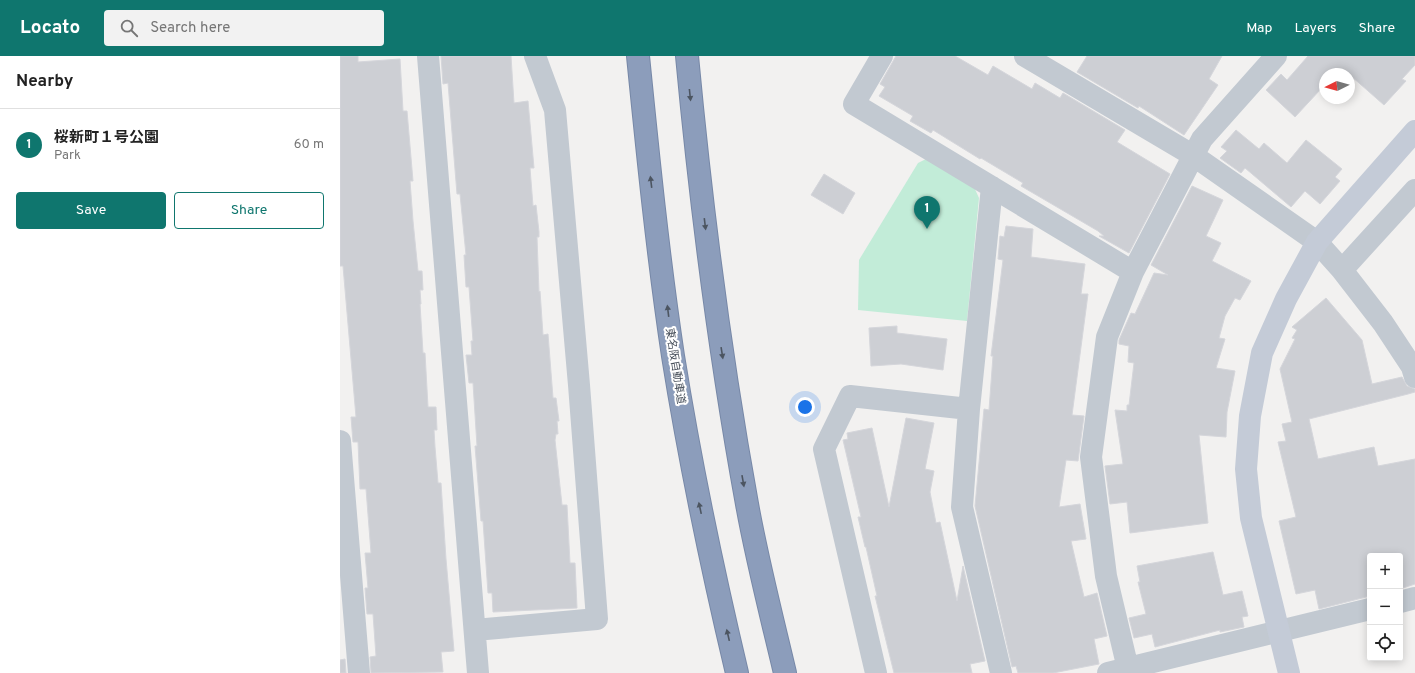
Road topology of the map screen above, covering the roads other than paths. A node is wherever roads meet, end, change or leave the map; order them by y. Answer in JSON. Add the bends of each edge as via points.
{"nodes":[{"id":1,"x":428,"y":56,"type":"edge"},
{"id":2,"x":535,"y":56,"type":"edge"},
{"id":3,"x":638,"y":56,"type":"edge"},
{"id":4,"x":686,"y":56,"type":"edge"},
{"id":5,"x":882,"y":56,"type":"edge"},
{"id":6,"x":1026,"y":56,"type":"edge"},
{"id":7,"x":1276,"y":56,"type":"edge"},
{"id":8,"x":1415,"y":132,"type":"edge"},
{"id":9,"x":1194,"y":156,"type":"junction"},
{"id":10,"x":992,"y":187,"type":"junction"},
{"id":11,"x":1415,"y":190,"type":"edge"},
{"id":12,"x":1316,"y":242,"type":"junction"},
{"id":13,"x":1342,"y":270,"type":"junction"},
{"id":14,"x":1133,"y":272,"type":"junction"},
{"id":15,"x":1415,"y":377,"type":"edge"},
{"id":16,"x":969,"y":408,"type":"junction"},
{"id":17,"x":340,"y":441,"type":"edge"},
{"id":18,"x":1415,"y":598,"type":"edge"},
{"id":19,"x":1403,"y":601,"type":"edge"},
{"id":20,"x":1367,"y":611,"type":"edge"},
{"id":21,"x":475,"y":630,"type":"junction"},
{"id":22,"x":1279,"y":632,"type":"junction"},
{"id":23,"x":1122,"y":671,"type":"edge"},
{"id":24,"x":359,"y":673,"type":"edge"},
{"id":25,"x":478,"y":673,"type":"edge"},
{"id":26,"x":738,"y":673,"type":"edge"},
{"id":27,"x":785,"y":673,"type":"edge"},
{"id":28,"x":876,"y":673,"type":"edge"},
{"id":29,"x":1001,"y":673,"type":"edge"},
{"id":30,"x":1289,"y":673,"type":"edge"}],
"edges":[{"from":1,"to":21,"type":"street"},
{"from":2,"to":21,"type":"street","via":[[555,110],[598,619]]},
{"from":26,"to":3,"type":"highway","name":"東名阪自動車道","one_way":true,"via":[[700,506],[673,356]]},
{"from":4,"to":27,"type":"highway","one_way":true,"via":[[721,348],[747,506]]},
{"from":5,"to":10,"type":"street","via":[[854,104]]},
{"from":6,"to":9,"type":"street"},
{"from":7,"to":9,"type":"street","via":[[1202,139]]},
{"from":8,"to":12,"type":"street"},
{"from":9,"to":12,"type":"street"},
{"from":9,"to":14,"type":"street"},
{"from":10,"to":14,"type":"street"},
{"from":10,"to":16,"type":"street"},
{"from":11,"to":13,"type":"street"},
{"from":12,"to":13,"type":"street"},
{"from":12,"to":22,"type":"street","via":[[1262,352],[1250,416],[1246,469],[1251,518]]},
{"from":13,"to":15,"type":"street","via":[[1383,323],[1412,367]]},
{"from":14,"to":23,"type":"street","via":[[1107,337],[1091,457],[1106,576]]},
{"from":16,"to":28,"type":"street","via":[[850,396],[824,449]]},
{"from":16,"to":29,"type":"street","via":[[962,507]]},
{"from":17,"to":24,"type":"street"},
{"from":18,"to":19,"type":"street"},
{"from":20,"to":22,"type":"street"},
{"from":21,"to":25,"type":"street"},
{"from":22,"to":23,"type":"street"},
{"from":22,"to":30,"type":"street"}]}
